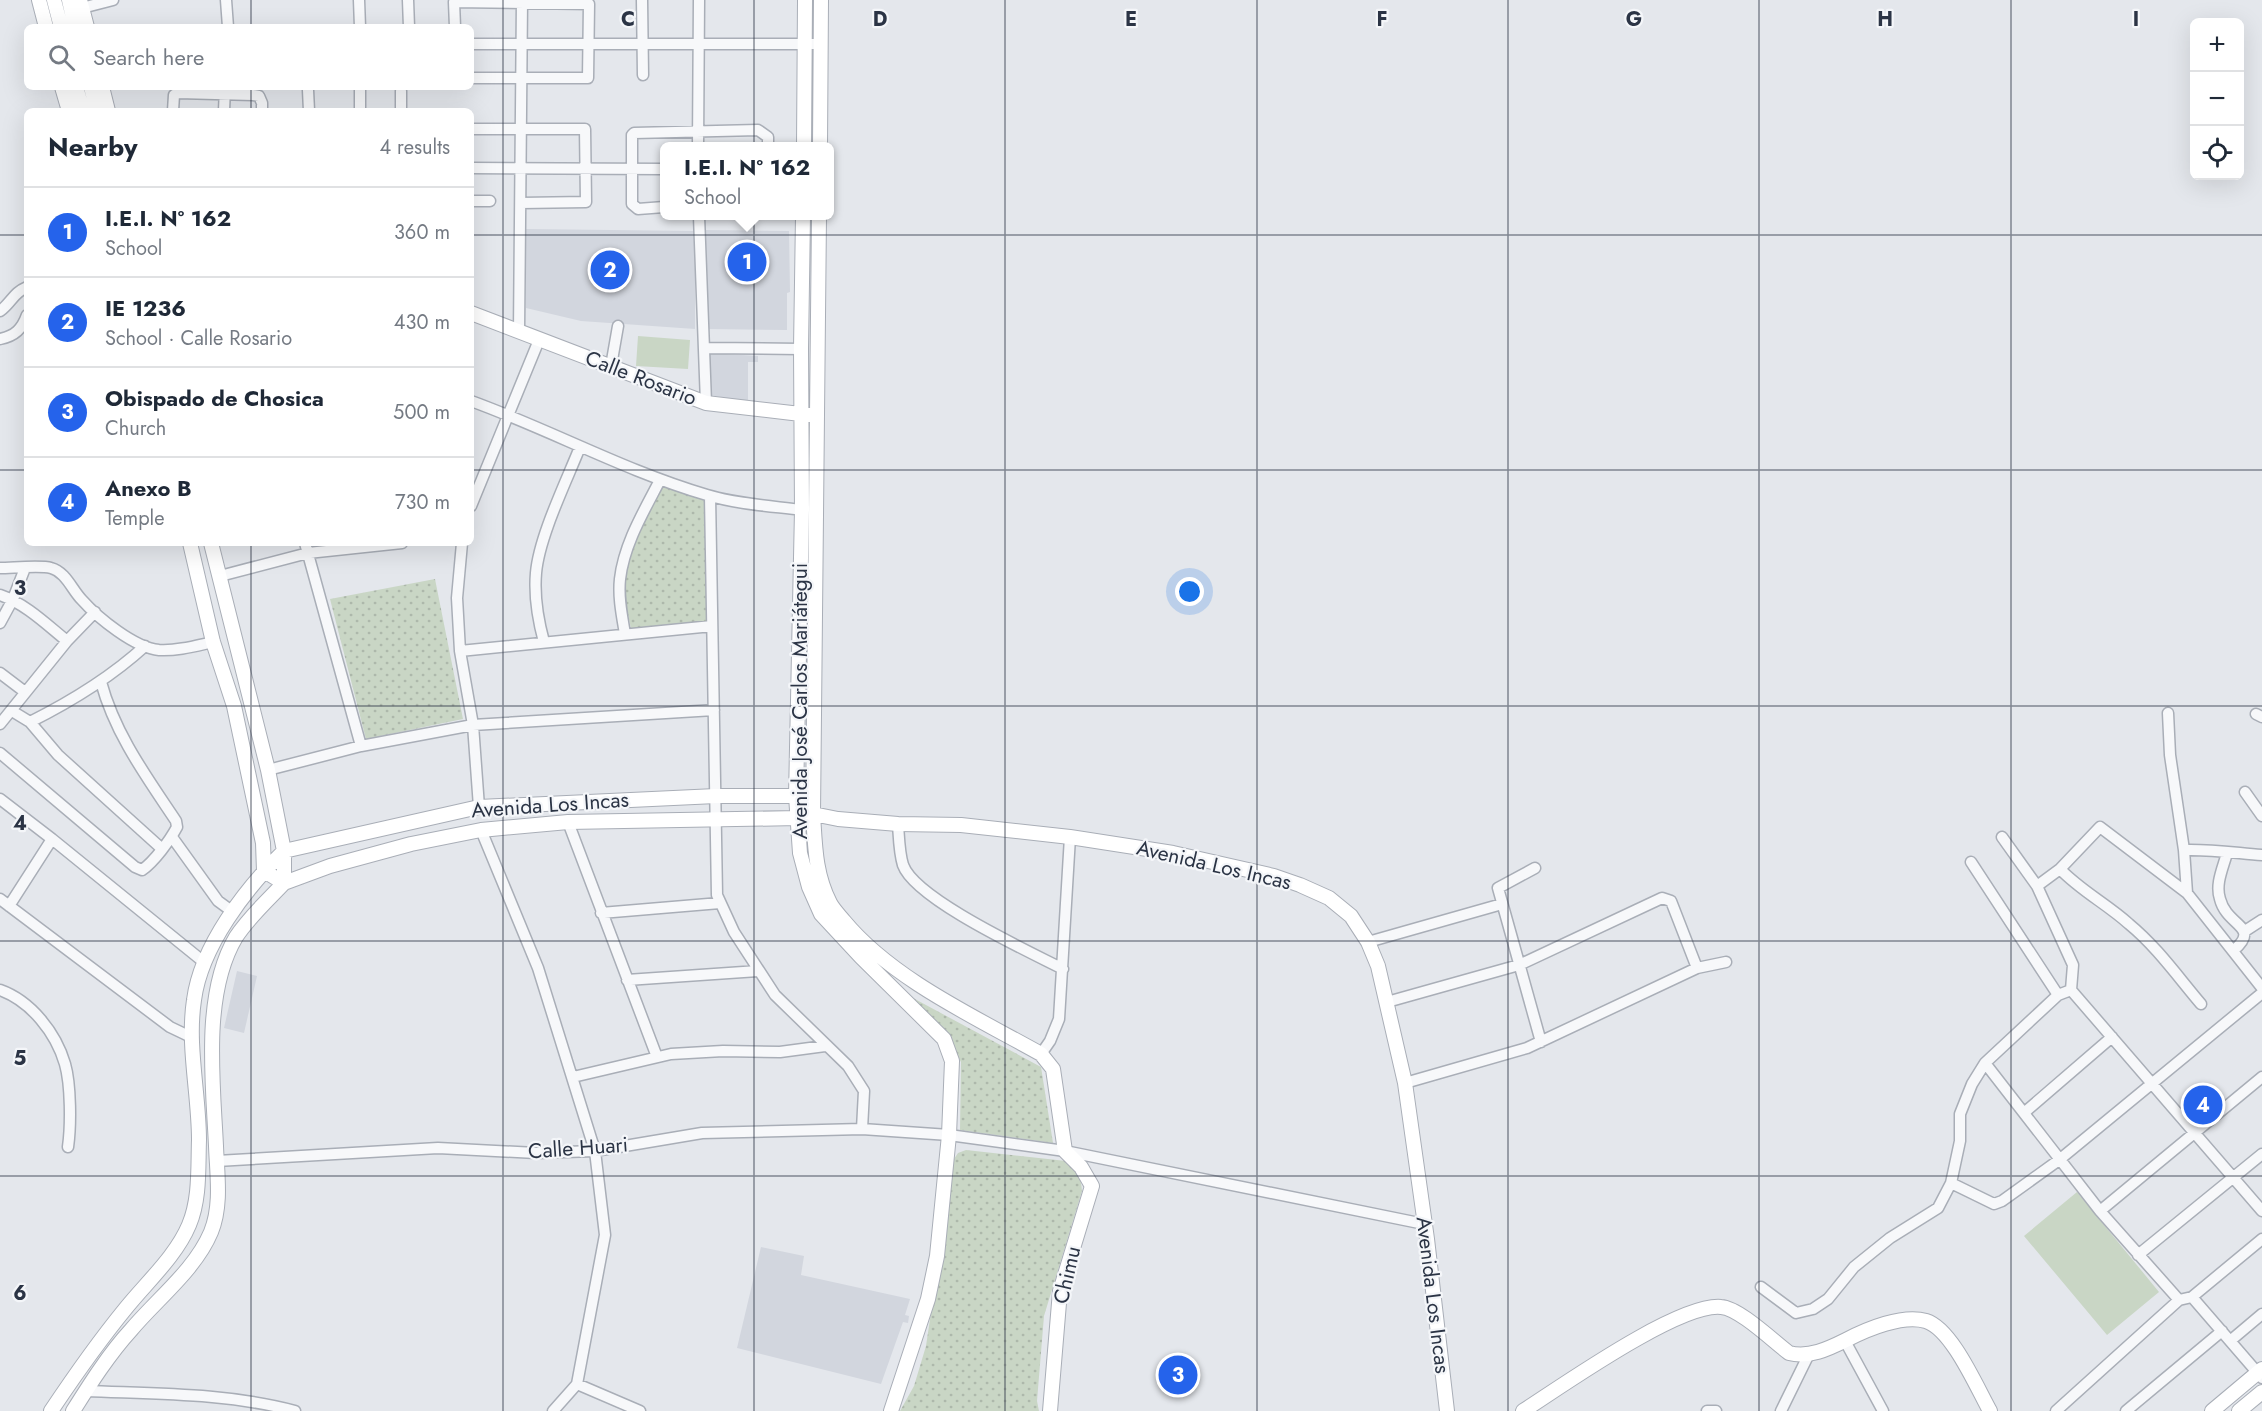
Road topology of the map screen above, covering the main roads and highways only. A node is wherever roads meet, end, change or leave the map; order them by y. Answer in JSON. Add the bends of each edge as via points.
{"nodes":[{"id":1,"x":39,"y":0,"type":"edge"},
{"id":2,"x":54,"y":0,"type":"edge"},
{"id":3,"x":69,"y":0,"type":"edge"},
{"id":4,"x":805,"y":0,"type":"edge"},
{"id":5,"x":821,"y":0,"type":"edge"},
{"id":6,"x":81,"y":4,"type":"edge"},
{"id":7,"x":45,"y":24,"type":"edge"},
{"id":8,"x":60,"y":24,"type":"edge"},
{"id":9,"x":74,"y":24,"type":"edge"},
{"id":10,"x":86,"y":24,"type":"edge"},
{"id":11,"x":63,"y":90,"type":"edge"},
{"id":12,"x":77,"y":90,"type":"edge"},
{"id":13,"x":92,"y":90,"type":"edge"},
{"id":14,"x":103,"y":90,"type":"edge"},
{"id":15,"x":68,"y":108,"type":"edge"},
{"id":16,"x":82,"y":108,"type":"edge"},
{"id":17,"x":96,"y":108,"type":"edge"},
{"id":18,"x":107,"y":108,"type":"edge"},
{"id":19,"x":804,"y":142,"type":"edge"},
{"id":20,"x":820,"y":142,"type":"edge"},
{"id":21,"x":803,"y":220,"type":"edge"},
{"id":22,"x":819,"y":220,"type":"edge"},
{"id":23,"x":474,"y":314,"type":"edge"},
{"id":24,"x":801,"y":414,"type":"junction"},
{"id":25,"x":817,"y":416,"type":"junction"},
{"id":26,"x":191,"y":546,"type":"edge"},
{"id":27,"x":212,"y":546,"type":"edge"},
{"id":28,"x":252,"y":703,"type":"junction"},
{"id":29,"x":234,"y":706,"type":"junction"},
{"id":30,"x":796,"y":796,"type":"junction"},
{"id":31,"x":813,"y":814,"type":"junction"},
{"id":32,"x":798,"y":818,"type":"junction"},
{"id":33,"x":284,"y":851,"type":"junction"},
{"id":34,"x":264,"y":871,"type":"junction"},
{"id":35,"x":284,"y":883,"type":"junction"},
{"id":36,"x":1065,"y":1151,"type":"joint"},
{"id":37,"x":2260,"y":1374,"type":"edge"},
{"id":38,"x":2262,"y":1392,"type":"edge"},
{"id":39,"x":51,"y":1411,"type":"edge"},
{"id":40,"x":73,"y":1411,"type":"edge"},
{"id":41,"x":891,"y":1411,"type":"edge"},
{"id":42,"x":1050,"y":1411,"type":"edge"},
{"id":43,"x":1448,"y":1411,"type":"edge"},
{"id":44,"x":1523,"y":1411,"type":"edge"},
{"id":45,"x":1990,"y":1411,"type":"edge"},
{"id":46,"x":2212,"y":1411,"type":"edge"},
{"id":47,"x":2240,"y":1411,"type":"edge"}],
"edges":[{"from":1,"to":7,"type":"main road"},
{"from":2,"to":8,"type":"main road"},
{"from":3,"to":9,"type":"main road"},
{"from":4,"to":19,"type":"main road"},
{"from":5,"to":20,"type":"main road"},
{"from":6,"to":10,"type":"main road"},
{"from":11,"to":15,"type":"main road"},
{"from":12,"to":16,"type":"main road"},
{"from":13,"to":17,"type":"main road"},
{"from":14,"to":18,"type":"main road"},
{"from":21,"to":24,"type":"main road","name":"Avenida José Carlos Mariátegui"},
{"from":22,"to":25,"type":"main road","name":"Avenida José Carlos Mariátegui"},
{"from":23,"to":24,"type":"main road","name":"Calle Rosario","via":[[706,403]]},
{"from":24,"to":25,"type":"main road","name":"Calle Rosario"},
{"from":24,"to":30,"type":"main road","name":"Avenida José Carlos Mariátegui"},
{"from":25,"to":31,"type":"main road","name":"Avenida José Carlos Mariátegui"},
{"from":26,"to":29,"type":"main road","via":[[213,642]]},
{"from":27,"to":28,"type":"main road"},
{"from":28,"to":29,"type":"main road"},
{"from":28,"to":33,"type":"main road"},
{"from":29,"to":34,"type":"main road","via":[[263,843]]},
{"from":30,"to":31,"type":"main road"},
{"from":30,"to":32,"type":"main road","name":"Avenida José Carlos Mariátegui"},
{"from":30,"to":33,"type":"main road","name":"Avenida Los Incas","via":[[479,807]]},
{"from":31,"to":32,"type":"main road","name":"Avenida Los Incas"},
{"from":31,"to":36,"type":"main road","name":"Avenida José Carlos Mariátegui","via":[[816,864],[831,905],[885,961],[1041,1054],[1053,1069]]},
{"from":31,"to":43,"type":"main road","name":"Avenida Los Incas","via":[[897,824],[961,825],[1173,853],[1300,885],[1329,898],[1351,916],[1378,966],[1405,1083]]},
{"from":32,"to":35,"type":"main road","name":"Avenida Los Incas","via":[[568,822],[481,830],[411,844]]},
{"from":32,"to":41,"type":"main road","name":"Avenida José Carlos Mariátegui","via":[[800,853],[821,914],[944,1039],[953,1068],[937,1256],[928,1299]]},
{"from":33,"to":34,"type":"main road"},
{"from":33,"to":35,"type":"main road"},
{"from":34,"to":35,"type":"main road"},
{"from":34,"to":39,"type":"main road","via":[[219,933],[194,999],[198,1170],[196,1201],[188,1226],[175,1249],[90,1352]]},
{"from":35,"to":40,"type":"main road","via":[[238,935],[220,975],[211,1044],[218,1202],[211,1232],[192,1263],[129,1332]]},
{"from":36,"to":42,"type":"main road","name":"Chimu","via":[[1092,1186],[1060,1291]]},
{"from":37,"to":46,"type":"main road"},
{"from":38,"to":47,"type":"main road"},
{"from":44,"to":45,"type":"main road","via":[[1642,1336],[1692,1311],[1721,1307],[1736,1310],[1789,1353],[1798,1355],[1892,1322],[1928,1322],[1953,1345]]}]}
